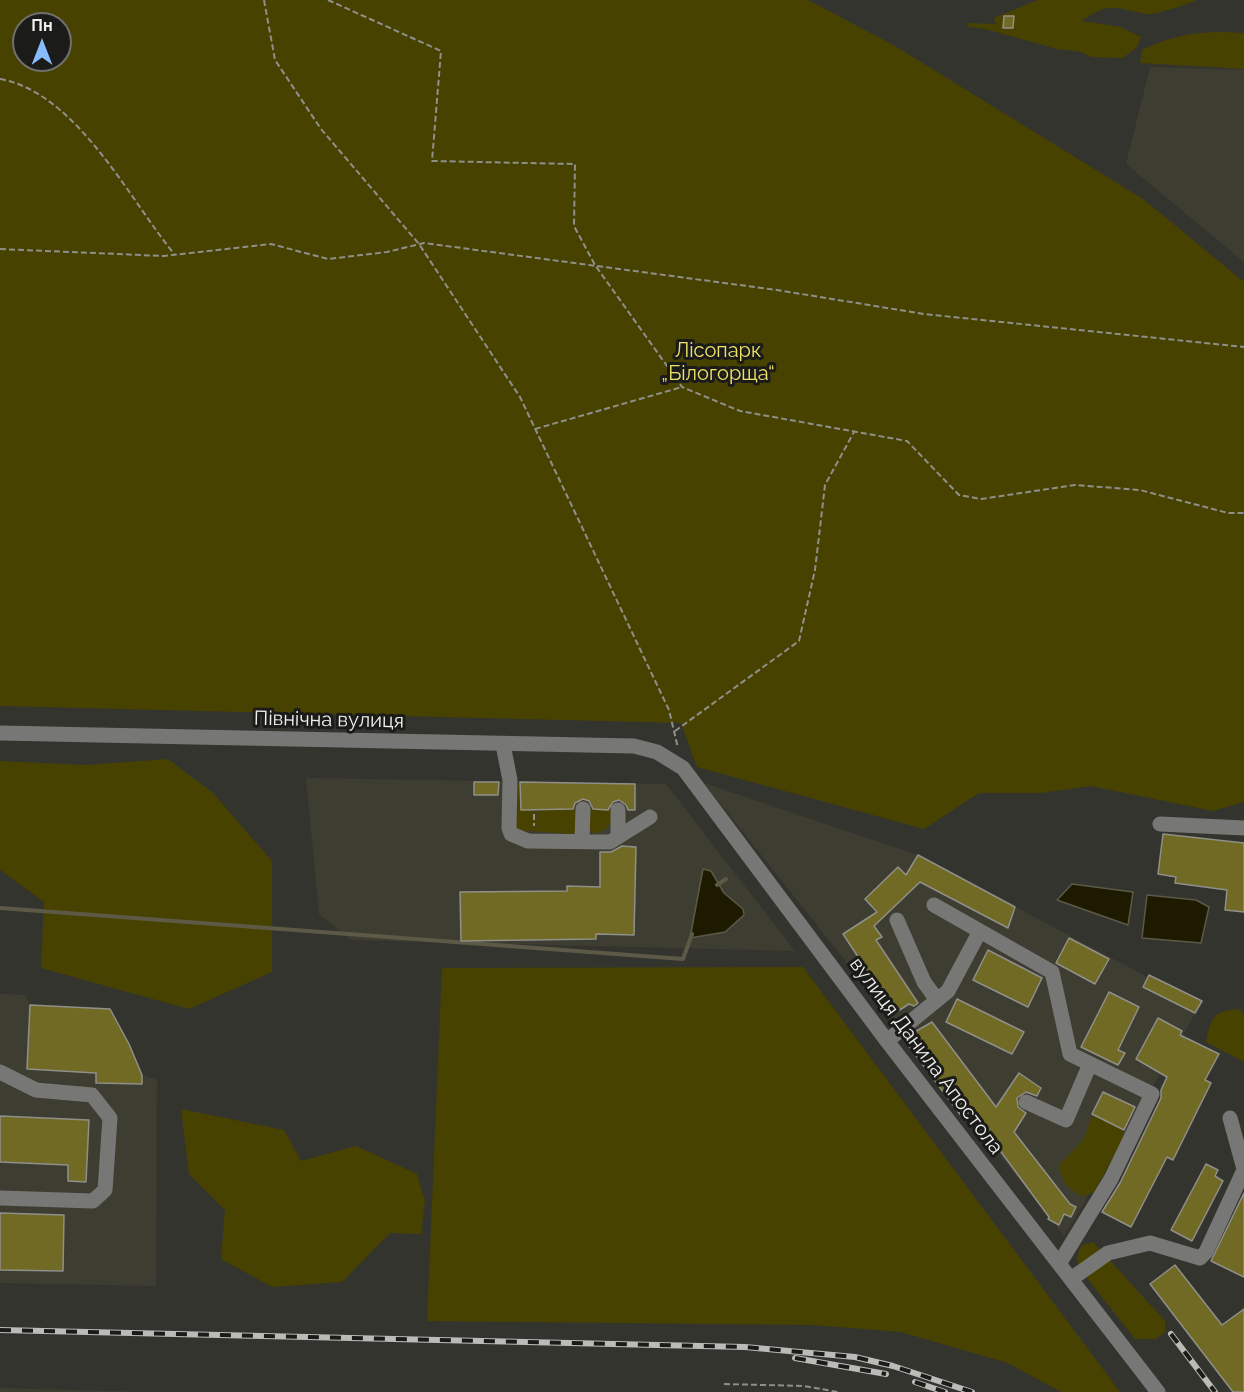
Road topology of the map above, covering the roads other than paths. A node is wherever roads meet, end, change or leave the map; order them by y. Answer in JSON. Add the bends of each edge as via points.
{"nodes":[{"id":1,"x":0,"y":734,"type":"edge"},
{"id":2,"x":503,"y":745,"type":"junction"},
{"id":3,"x":657,"y":752,"type":"joint"},
{"id":4,"x":583,"y":809,"type":"dead end"},
{"id":5,"x":618,"y":810,"type":"dead end"},
{"id":6,"x":650,"y":817,"type":"dead end"},
{"id":7,"x":1160,"y":824,"type":"dead end"},
{"id":8,"x":1244,"y":828,"type":"edge"},
{"id":9,"x":618,"y":837,"type":"junction"},
{"id":10,"x":582,"y":842,"type":"junction"},
{"id":11,"x":934,"y":905,"type":"dead end"},
{"id":12,"x":897,"y":920,"type":"dead end"},
{"id":13,"x":980,"y":931,"type":"junction"},
{"id":14,"x":937,"y":1000,"type":"junction"},
{"id":15,"x":887,"y":1041,"type":"junction"},
{"id":16,"x":1090,"y":1064,"type":"junction"},
{"id":17,"x":0,"y":1072,"type":"edge"},
{"id":18,"x":1026,"y":1102,"type":"dead end"},
{"id":19,"x":1230,"y":1118,"type":"dead end"},
{"id":20,"x":1244,"y":1169,"type":"edge"},
{"id":21,"x":0,"y":1198,"type":"edge"},
{"id":22,"x":1059,"y":1264,"type":"junction"},
{"id":23,"x":1071,"y":1279,"type":"junction"},
{"id":24,"x":1158,"y":1392,"type":"edge"}],
"edges":[{"from":1,"to":2,"type":"street","name":"Північна вулиця"},
{"from":2,"to":3,"type":"street","name":"Північна вулиця","via":[[634,746]]},
{"from":2,"to":10,"type":"street","via":[[510,780],[512,834],[528,841]]},
{"from":3,"to":15,"type":"street","name":"вулиця Данила Апостола","via":[[683,768]]},
{"from":4,"to":10,"type":"street"},
{"from":5,"to":9,"type":"street"},
{"from":6,"to":9,"type":"street"},
{"from":7,"to":8,"type":"street"},
{"from":9,"to":10,"type":"street","via":[[610,842]]},
{"from":11,"to":13,"type":"street"},
{"from":12,"to":14,"type":"street","via":[[924,982]]},
{"from":13,"to":14,"type":"street","via":[[948,991]]},
{"from":13,"to":16,"type":"street","via":[[1052,972],[1070,1054]]},
{"from":14,"to":15,"type":"street"},
{"from":15,"to":22,"type":"street","name":"вулиця Данила Апостола"},
{"from":16,"to":18,"type":"street","via":[[1066,1120]]},
{"from":16,"to":22,"type":"street","via":[[1152,1094],[1111,1179]]},
{"from":17,"to":21,"type":"street","via":[[36,1090],[92,1095],[110,1118],[105,1190],[93,1201]]},
{"from":19,"to":20,"type":"street"},
{"from":20,"to":23,"type":"street","via":[[1200,1258],[1150,1243],[1107,1253]]},
{"from":22,"to":23,"type":"street","name":"вулиця Данила Апостола"},
{"from":23,"to":24,"type":"street","name":"вулиця Данила Апостола"}]}
